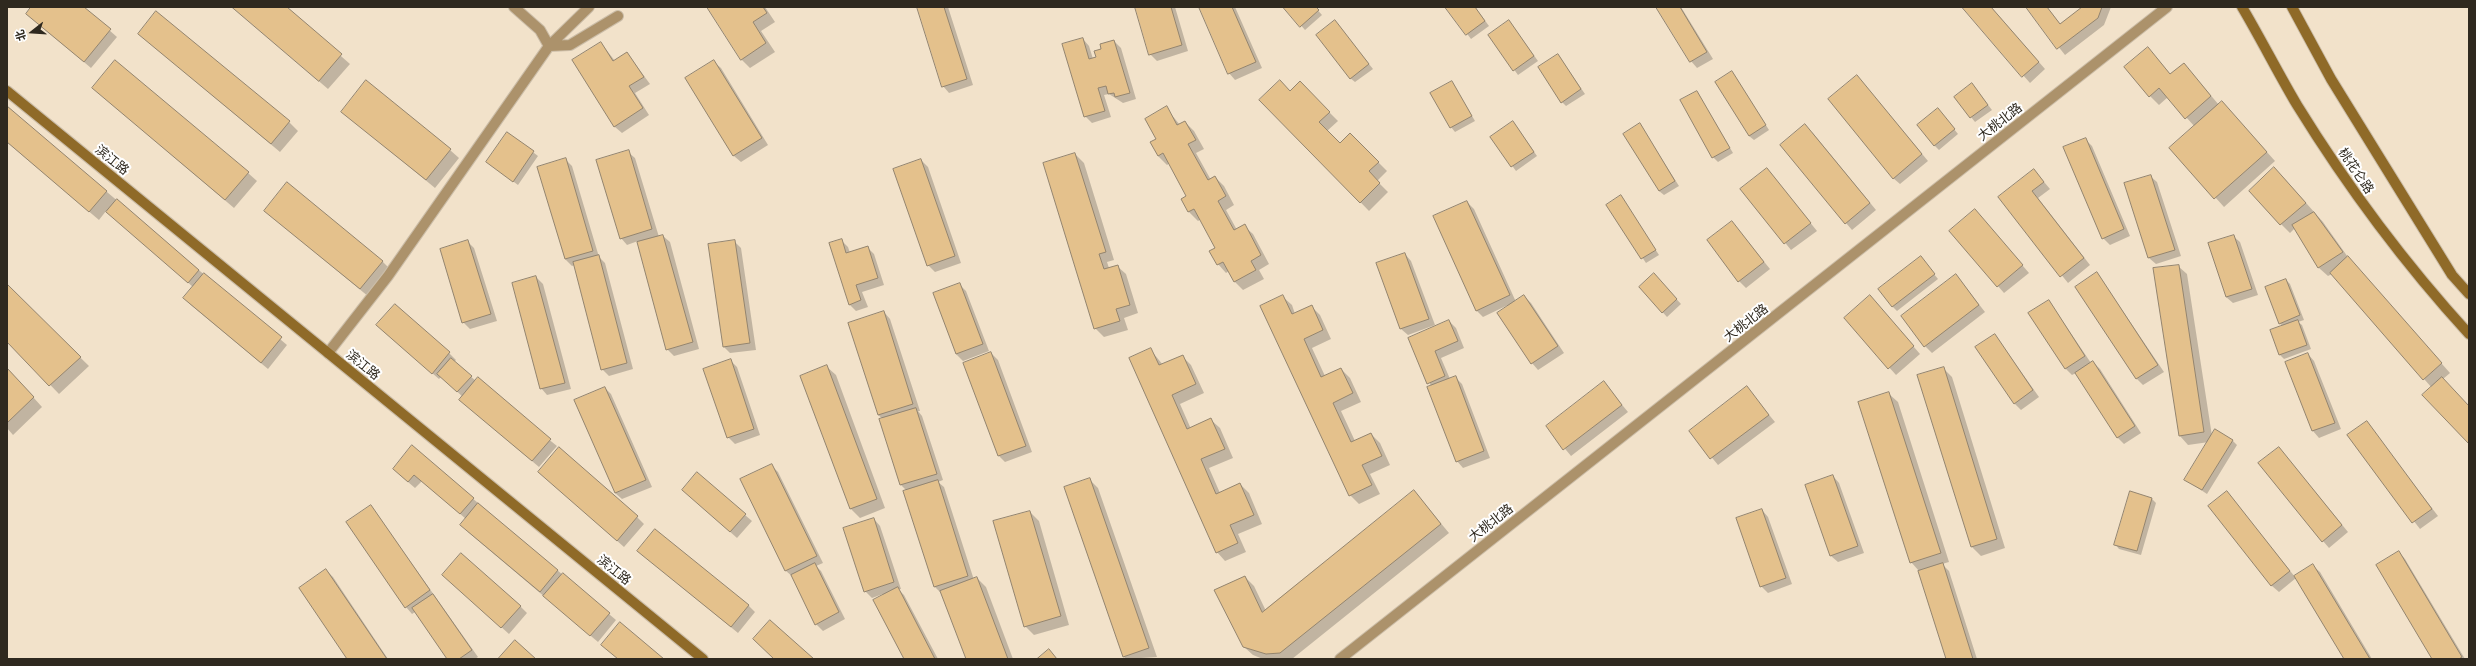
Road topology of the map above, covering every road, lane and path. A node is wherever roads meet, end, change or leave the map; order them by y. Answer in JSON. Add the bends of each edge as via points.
{"nodes":[{"id":1,"x":514,"y":7,"type":"edge"},
{"id":2,"x":589,"y":7,"type":"edge"},
{"id":3,"x":2167,"y":7,"type":"edge"},
{"id":4,"x":2242,"y":7,"type":"edge"},
{"id":5,"x":2292,"y":7,"type":"edge"},
{"id":6,"x":618,"y":16,"type":"dead end"},
{"id":7,"x":549,"y":46,"type":"junction"},
{"id":8,"x":7,"y":91,"type":"edge"},
{"id":9,"x":2469,"y":294,"type":"edge"},
{"id":10,"x":2469,"y":334,"type":"edge"},
{"id":11,"x":328,"y":353,"type":"junction"},
{"id":12,"x":703,"y":659,"type":"edge"},
{"id":13,"x":1340,"y":659,"type":"edge"}],
"edges":[{"from":1,"to":7,"type":"street","via":[[540,30]]},
{"from":2,"to":7,"type":"street"},
{"from":3,"to":13,"type":"street","name":"大桃北路"},
{"from":4,"to":10,"type":"main road","name":"桃花仑路","via":[[2298,105],[2362,203],[2430,292]]},
{"from":5,"to":9,"type":"main road","name":"桃花仑路","via":[[2331,79],[2452,275]]},
{"from":6,"to":7,"type":"street","via":[[570,45]]},
{"from":7,"to":11,"type":"street","via":[[388,276]]},
{"from":8,"to":11,"type":"main road","name":"滨江路"},
{"from":11,"to":12,"type":"main road","name":"滨江路"}]}
